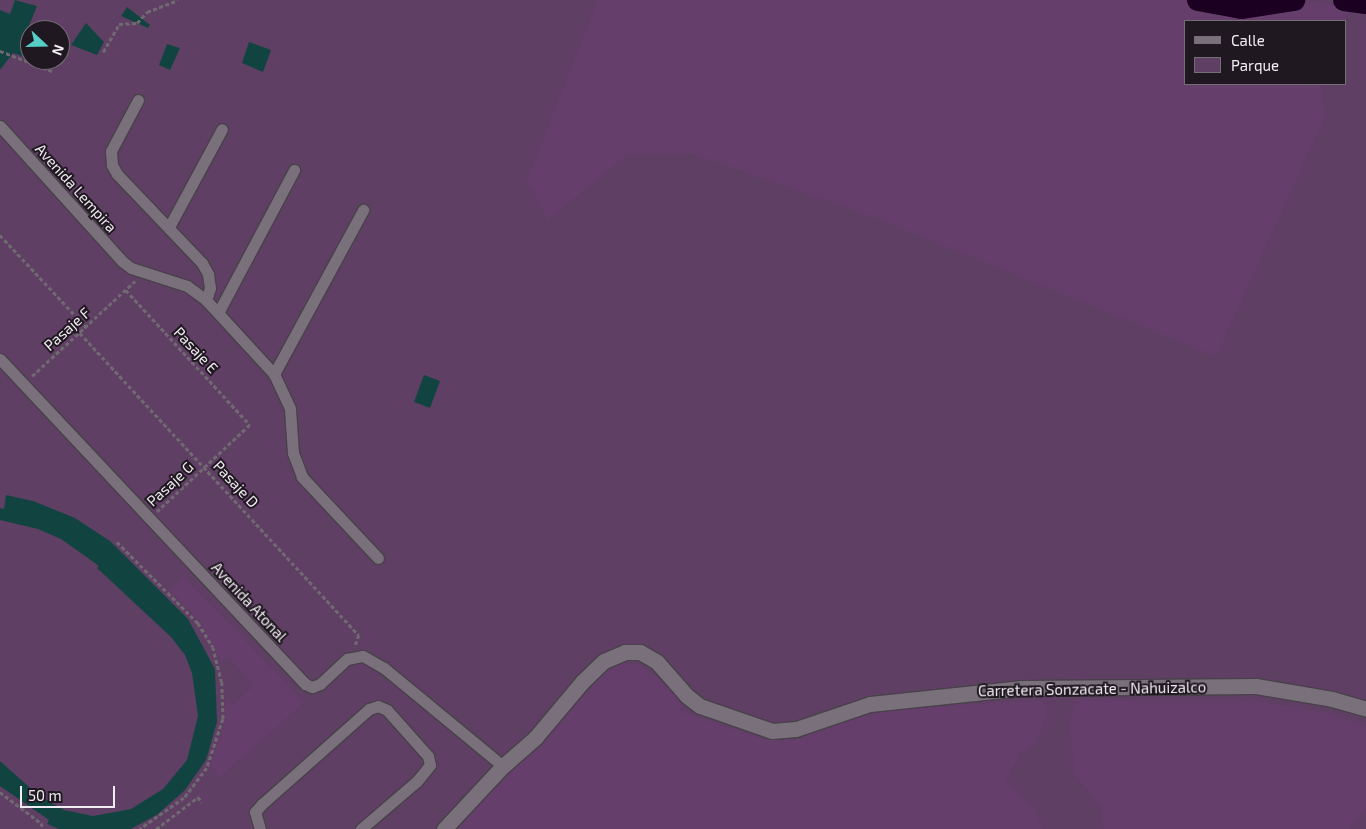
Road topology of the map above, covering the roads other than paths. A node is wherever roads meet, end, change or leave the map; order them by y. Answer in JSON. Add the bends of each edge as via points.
{"nodes":[{"id":1,"x":138,"y":100,"type":"dead end"},
{"id":2,"x":0,"y":126,"type":"edge"},
{"id":3,"x":222,"y":129,"type":"dead end"},
{"id":4,"x":294,"y":170,"type":"dead end"},
{"id":5,"x":363,"y":210,"type":"dead end"},
{"id":6,"x":169,"y":227,"type":"junction"},
{"id":7,"x":206,"y":300,"type":"junction"},
{"id":8,"x":218,"y":313,"type":"junction"},
{"id":9,"x":0,"y":359,"type":"edge"},
{"id":10,"x":274,"y":374,"type":"junction"},
{"id":11,"x":378,"y":558,"type":"dead end"},
{"id":12,"x":1366,"y":709,"type":"edge"},
{"id":13,"x":503,"y":766,"type":"junction"},
{"id":14,"x":260,"y":829,"type":"edge"},
{"id":15,"x":360,"y":829,"type":"edge"},
{"id":16,"x":444,"y":829,"type":"edge"}],
"edges":[{"from":1,"to":6,"type":"street","via":[[110,158],[117,174]]},
{"from":2,"to":7,"type":"street","name":"Avenida Lempira","via":[[131,268],[187,286]]},
{"from":3,"to":6,"type":"street"},
{"from":4,"to":8,"type":"street"},
{"from":5,"to":10,"type":"street"},
{"from":6,"to":7,"type":"street","via":[[208,274],[210,288]]},
{"from":7,"to":8,"type":"street"},
{"from":8,"to":10,"type":"street"},
{"from":9,"to":13,"type":"street","name":"Avenida Atonal","via":[[305,684],[312,687],[320,684],[347,658],[357,655],[384,668]]},
{"from":10,"to":11,"type":"street","via":[[290,409],[293,452],[302,477]]},
{"from":12,"to":13,"type":"street","name":"Carretera Sonzacate - Nahuizalco","via":[[1332,699],[1256,686],[1022,688],[870,704],[796,729],[772,731],[700,706],[656,662],[640,652],[625,652],[596,668],[535,738]]},
{"from":13,"to":16,"type":"street","name":"Carretera Sonzacate - Nahuizalco"},
{"from":14,"to":15,"type":"street","via":[[255,812],[262,804],[369,709],[378,706],[387,710],[428,756],[430,765],[417,781]]}]}
